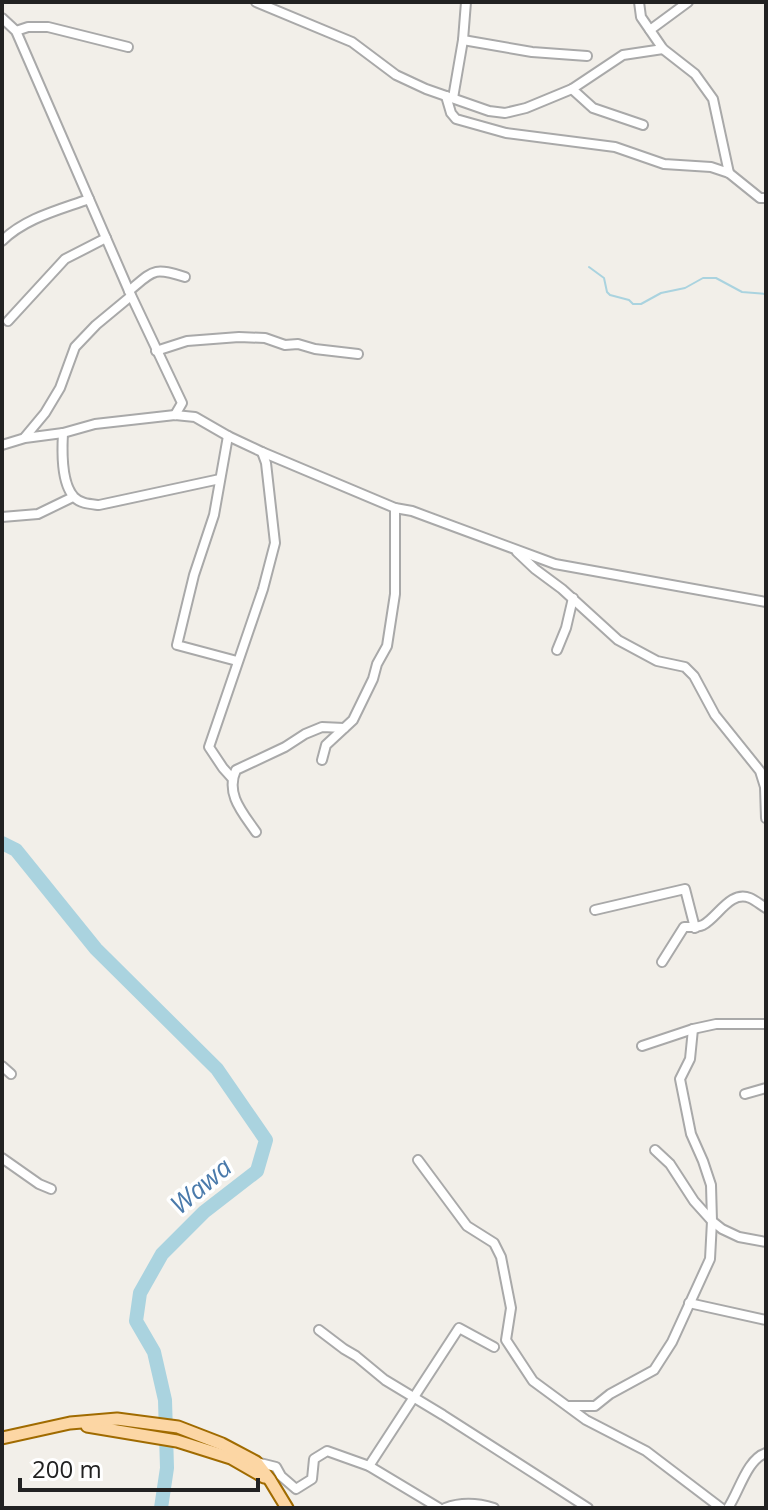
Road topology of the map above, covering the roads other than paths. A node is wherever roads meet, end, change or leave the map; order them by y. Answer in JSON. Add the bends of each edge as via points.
{"nodes":[{"id":1,"x":256,"y":2,"type":"edge"},
{"id":2,"x":466,"y":2,"type":"edge"},
{"id":3,"x":639,"y":2,"type":"edge"},
{"id":4,"x":688,"y":2,"type":"edge"},
{"id":5,"x":2,"y":18,"type":"edge"},
{"id":6,"x":650,"y":30,"type":"junction"},
{"id":7,"x":16,"y":31,"type":"junction"},
{"id":8,"x":463,"y":40,"type":"junction"},
{"id":9,"x":128,"y":47,"type":"dead end"},
{"id":10,"x":663,"y":49,"type":"junction"},
{"id":11,"x":587,"y":56,"type":"dead end"},
{"id":12,"x":572,"y":89,"type":"junction"},
{"id":13,"x":449,"y":97,"type":"junction"},
{"id":14,"x":643,"y":125,"type":"dead end"},
{"id":15,"x":729,"y":173,"type":"junction"},
{"id":16,"x":766,"y":198,"type":"edge"},
{"id":17,"x":89,"y":199,"type":"junction"},
{"id":18,"x":106,"y":238,"type":"junction"},
{"id":19,"x":2,"y":241,"type":"edge"},
{"id":20,"x":185,"y":277,"type":"dead end"},
{"id":21,"x":130,"y":294,"type":"junction"},
{"id":22,"x":8,"y":321,"type":"dead end"},
{"id":23,"x":156,"y":351,"type":"junction"},
{"id":24,"x":358,"y":354,"type":"dead end"},
{"id":25,"x":182,"y":403,"type":"junction"},
{"id":26,"x":175,"y":415,"type":"junction"},
{"id":27,"x":195,"y":417,"type":"junction"},
{"id":28,"x":63,"y":433,"type":"junction"},
{"id":29,"x":228,"y":436,"type":"junction"},
{"id":30,"x":25,"y":438,"type":"junction"},
{"id":31,"x":2,"y":445,"type":"edge"},
{"id":32,"x":262,"y":452,"type":"junction"},
{"id":33,"x":220,"y":479,"type":"junction"},
{"id":34,"x":73,"y":497,"type":"junction"},
{"id":35,"x":395,"y":508,"type":"junction"},
{"id":36,"x":2,"y":517,"type":"edge"},
{"id":37,"x":514,"y":549,"type":"junction"},
{"id":38,"x":573,"y":598,"type":"junction"},
{"id":39,"x":766,"y":602,"type":"edge"},
{"id":40,"x":557,"y":650,"type":"dead end"},
{"id":41,"x":237,"y":661,"type":"junction"},
{"id":42,"x":344,"y":728,"type":"junction"},
{"id":43,"x":322,"y":760,"type":"dead end"},
{"id":44,"x":232,"y":778,"type":"junction"},
{"id":45,"x":766,"y":818,"type":"edge"},
{"id":46,"x":256,"y":832,"type":"dead end"},
{"id":47,"x":766,"y":908,"type":"edge"},
{"id":48,"x":595,"y":910,"type":"dead end"},
{"id":49,"x":695,"y":928,"type":"junction"},
{"id":50,"x":662,"y":962,"type":"dead end"},
{"id":51,"x":766,"y":1024,"type":"edge"},
{"id":52,"x":693,"y":1029,"type":"junction"},
{"id":53,"x":642,"y":1046,"type":"dead end"},
{"id":54,"x":2,"y":1066,"type":"edge"},
{"id":55,"x":11,"y":1074,"type":"dead end"},
{"id":56,"x":766,"y":1088,"type":"edge"},
{"id":57,"x":745,"y":1094,"type":"dead end"},
{"id":58,"x":655,"y":1150,"type":"dead end"},
{"id":59,"x":2,"y":1158,"type":"edge"},
{"id":60,"x":418,"y":1160,"type":"dead end"},
{"id":61,"x":51,"y":1189,"type":"dead end"},
{"id":62,"x":712,"y":1221,"type":"junction"},
{"id":63,"x":766,"y":1242,"type":"edge"},
{"id":64,"x":689,"y":1303,"type":"junction"},
{"id":65,"x":766,"y":1320,"type":"edge"},
{"id":66,"x":319,"y":1330,"type":"dead end"},
{"id":67,"x":494,"y":1347,"type":"dead end"},
{"id":68,"x":413,"y":1398,"type":"junction"},
{"id":69,"x":567,"y":1406,"type":"junction"},
{"id":70,"x":162,"y":1431,"type":"junction"},
{"id":71,"x":2,"y":1438,"type":"edge"},
{"id":72,"x":766,"y":1453,"type":"edge"},
{"id":73,"x":256,"y":1462,"type":"junction"},
{"id":74,"x":369,"y":1466,"type":"junction"},
{"id":75,"x":270,"y":1480,"type":"junction"},
{"id":76,"x":287,"y":1508,"type":"edge"},
{"id":77,"x":442,"y":1508,"type":"edge"},
{"id":78,"x":494,"y":1508,"type":"edge"},
{"id":79,"x":588,"y":1508,"type":"edge"},
{"id":80,"x":721,"y":1508,"type":"edge"},
{"id":81,"x":728,"y":1508,"type":"edge"}],
"edges":[{"from":1,"to":13,"type":"street","via":[[352,42],[396,75]]},
{"from":2,"to":8,"type":"street"},
{"from":3,"to":6,"type":"street"},
{"from":4,"to":6,"type":"street"},
{"from":5,"to":7,"type":"street"},
{"from":6,"to":10,"type":"street"},
{"from":7,"to":9,"type":"street","via":[[48,27]]},
{"from":7,"to":17,"type":"street"},
{"from":8,"to":11,"type":"street"},
{"from":8,"to":13,"type":"street"},
{"from":10,"to":12,"type":"street","via":[[623,55]]},
{"from":10,"to":15,"type":"street","via":[[695,74],[713,99]]},
{"from":12,"to":13,"type":"street","via":[[505,113]]},
{"from":12,"to":14,"type":"street","via":[[593,108]]},
{"from":13,"to":15,"type":"street","via":[[456,119],[479,126],[615,147],[664,164]]},
{"from":15,"to":16,"type":"street"},
{"from":17,"to":18,"type":"street"},
{"from":17,"to":19,"type":"street","via":[[31,220]]},
{"from":18,"to":21,"type":"street"},
{"from":18,"to":22,"type":"street","via":[[65,259]]},
{"from":20,"to":21,"type":"street","via":[[160,269]]},
{"from":21,"to":23,"type":"street"},
{"from":21,"to":30,"type":"street","via":[[75,347],[60,388]]},
{"from":23,"to":24,"type":"street","via":[[187,341],[265,338]]},
{"from":23,"to":25,"type":"street"},
{"from":25,"to":26,"type":"street"},
{"from":25,"to":27,"type":"street"},
{"from":26,"to":27,"type":"street"},
{"from":26,"to":28,"type":"street"},
{"from":27,"to":29,"type":"street"},
{"from":28,"to":30,"type":"street"},
{"from":28,"to":34,"type":"street","via":[[61,453]]},
{"from":29,"to":32,"type":"street"},
{"from":29,"to":33,"type":"street"},
{"from":30,"to":31,"type":"street"},
{"from":32,"to":35,"type":"street"},
{"from":32,"to":41,"type":"street","via":[[275,543]]},
{"from":33,"to":34,"type":"street","via":[[99,505]]},
{"from":33,"to":41,"type":"street","via":[[177,645]]},
{"from":34,"to":36,"type":"street","via":[[38,514]]},
{"from":35,"to":37,"type":"street"},
{"from":35,"to":42,"type":"street","via":[[395,594],[387,646],[353,720]]},
{"from":37,"to":38,"type":"street"},
{"from":37,"to":39,"type":"street","via":[[555,564]]},
{"from":38,"to":40,"type":"street"},
{"from":38,"to":45,"type":"street","via":[[618,640],[657,661],[685,667],[694,676],[715,715],[760,771]]},
{"from":41,"to":44,"type":"street","via":[[209,747]]},
{"from":42,"to":43,"type":"street","via":[[326,745]]},
{"from":42,"to":44,"type":"street","via":[[322,727],[305,734],[236,770]]},
{"from":44,"to":46,"type":"street","via":[[236,803]]},
{"from":47,"to":49,"type":"street","via":[[739,896]]},
{"from":48,"to":49,"type":"street","via":[[685,889]]},
{"from":49,"to":50,"type":"street","via":[[684,927]]},
{"from":51,"to":52,"type":"street"},
{"from":52,"to":53,"type":"street"},
{"from":52,"to":62,"type":"street","via":[[690,1059],[680,1079],[691,1134],[711,1185]]},
{"from":54,"to":55,"type":"street"},
{"from":56,"to":57,"type":"street"},
{"from":58,"to":62,"type":"street"},
{"from":59,"to":61,"type":"street"},
{"from":60,"to":69,"type":"street","via":[[467,1226],[494,1243],[511,1308],[506,1340],[533,1381]]},
{"from":62,"to":63,"type":"street","via":[[739,1237]]},
{"from":62,"to":64,"type":"street","via":[[710,1259]]},
{"from":64,"to":65,"type":"street"},
{"from":64,"to":69,"type":"street","via":[[654,1370],[595,1406]]},
{"from":66,"to":68,"type":"street"},
{"from":67,"to":68,"type":"street","via":[[459,1328]]},
{"from":68,"to":74,"type":"street"},
{"from":68,"to":79,"type":"street"},
{"from":69,"to":80,"type":"street","via":[[646,1451]]},
{"from":70,"to":71,"type":"main road","via":[[117,1419]]},
{"from":70,"to":73,"type":"main road","via":[[178,1427]]},
{"from":70,"to":75,"type":"main road"},
{"from":72,"to":81,"type":"street","via":[[747,1470]]},
{"from":73,"to":74,"type":"street","via":[[276,1467],[296,1489],[312,1479],[314,1459],[327,1451]]},
{"from":73,"to":75,"type":"main road"},
{"from":74,"to":77,"type":"street"},
{"from":75,"to":76,"type":"main road"},
{"from":77,"to":78,"type":"street","via":[[471,1503]]}]}
